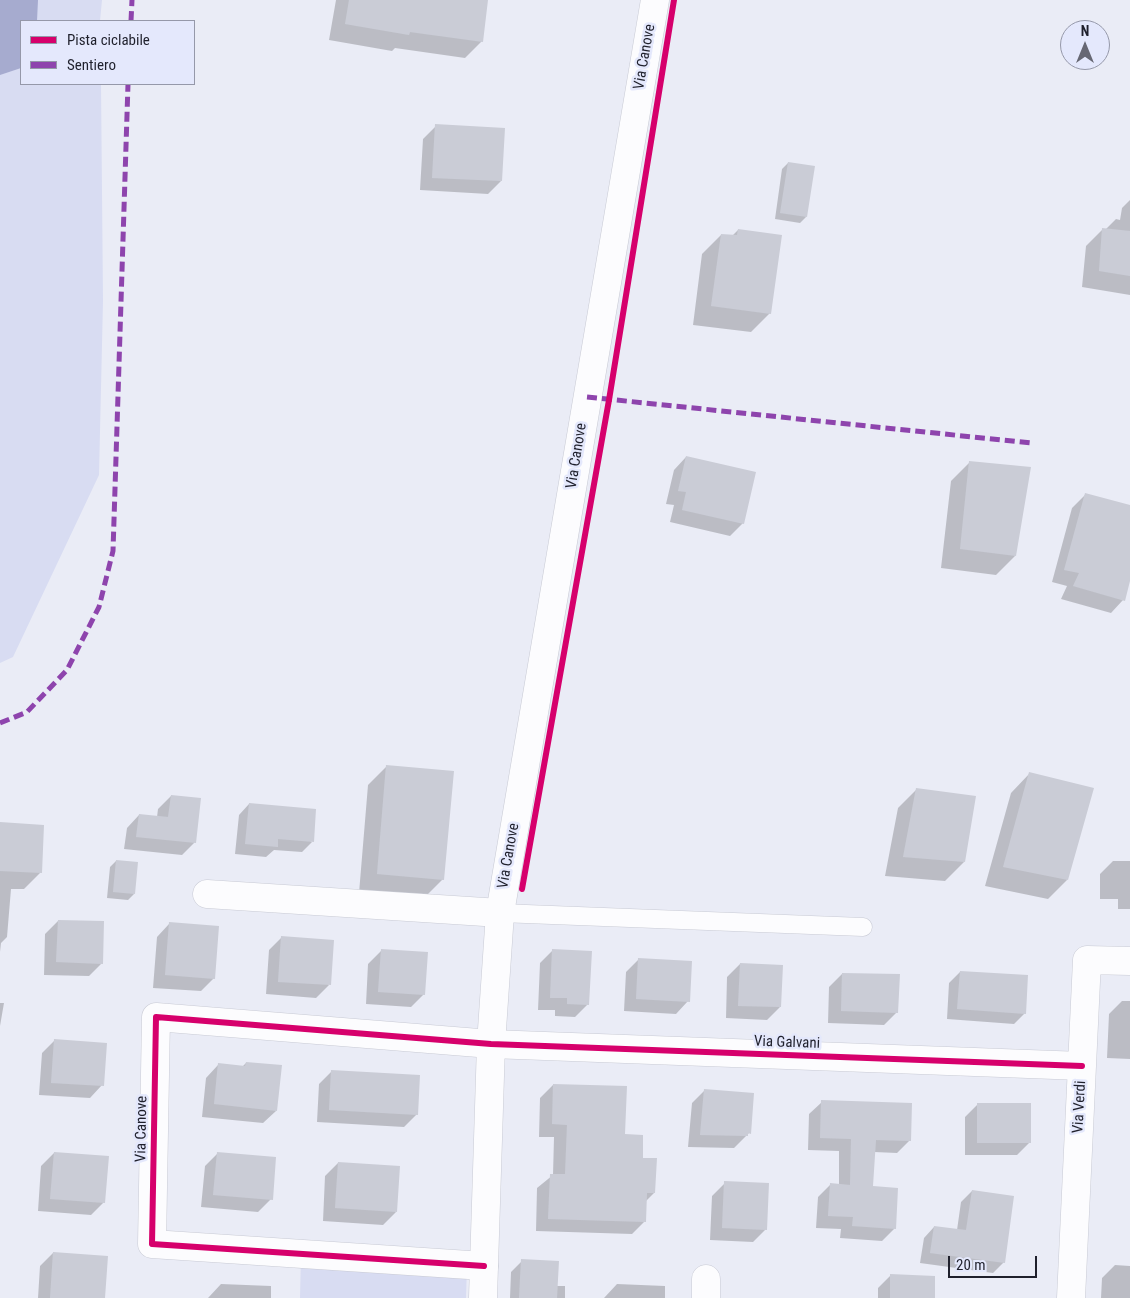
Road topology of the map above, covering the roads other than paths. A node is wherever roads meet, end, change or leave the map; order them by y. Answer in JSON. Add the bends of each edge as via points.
{"nodes":[{"id":1,"x":655,"y":0,"type":"edge"},
{"id":2,"x":207,"y":894,"type":"dead end"},
{"id":3,"x":500,"y":913,"type":"junction"},
{"id":4,"x":863,"y":927,"type":"dead end"},
{"id":5,"x":1130,"y":961,"type":"edge"},
{"id":6,"x":491,"y":1044,"type":"junction"},
{"id":7,"x":1082,"y":1066,"type":"junction"},
{"id":8,"x":484,"y":1266,"type":"junction"},
{"id":9,"x":483,"y":1298,"type":"edge"},
{"id":10,"x":1071,"y":1298,"type":"edge"}],
"edges":[{"from":1,"to":3,"type":"street","name":"Via Canove"},
{"from":2,"to":3,"type":"street"},
{"from":3,"to":4,"type":"lane"},
{"from":3,"to":6,"type":"street","name":"Via Canove"},
{"from":5,"to":7,"type":"street","name":"Via Verdi","via":[[1087,960]]},
{"from":6,"to":7,"type":"street","name":"Via Galvani"},
{"from":6,"to":8,"type":"street","name":"Via Canove"},
{"from":6,"to":8,"type":"street","name":"Via Canove","via":[[156,1017],[152,1244]]},
{"from":7,"to":10,"type":"street","name":"Via Verdi"},
{"from":8,"to":9,"type":"street","name":"Via Canove"}]}
